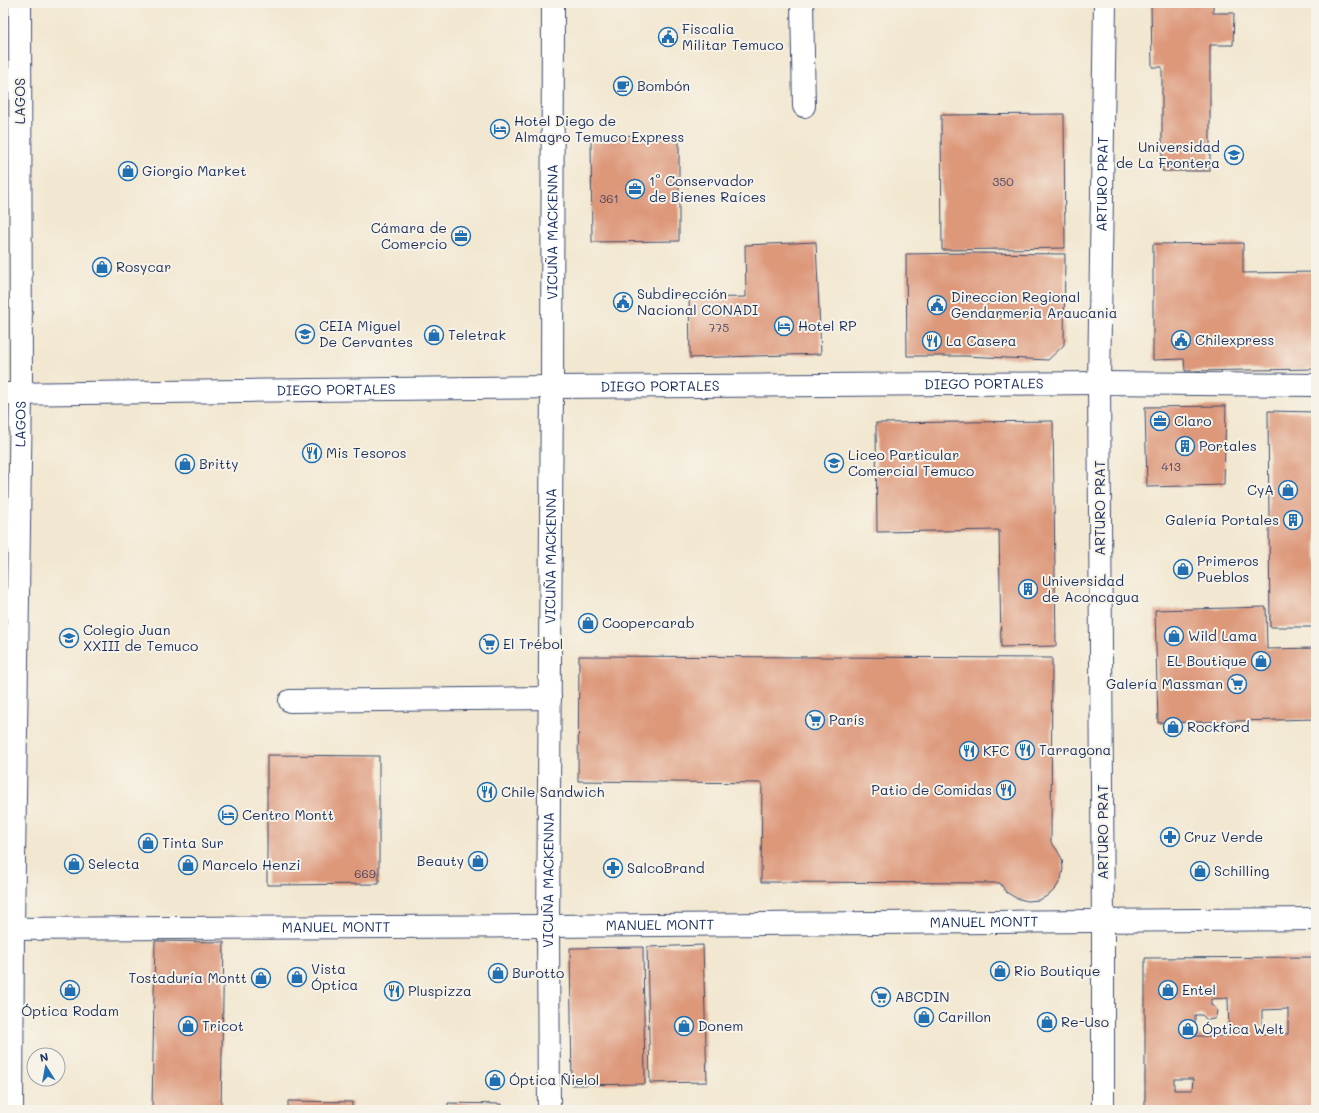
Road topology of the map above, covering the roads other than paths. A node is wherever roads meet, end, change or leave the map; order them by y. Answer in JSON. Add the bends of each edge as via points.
{"nodes":[{"id":1,"x":20,"y":3,"type":"edge"},
{"id":2,"x":553,"y":3,"type":"edge"},
{"id":3,"x":802,"y":3,"type":"edge"},
{"id":4,"x":1105,"y":3,"type":"edge"},
{"id":5,"x":804,"y":106,"type":"dead end"},
{"id":6,"x":1100,"y":383,"type":"junction"},
{"id":7,"x":1316,"y":385,"type":"edge"},
{"id":8,"x":552,"y":387,"type":"junction"},
{"id":9,"x":12,"y":394,"type":"edge"},
{"id":10,"x":550,"y":698,"type":"junction"},
{"id":11,"x":290,"y":701,"type":"dead end"},
{"id":12,"x":1316,"y":919,"type":"edge"},
{"id":13,"x":1103,"y":921,"type":"junction"},
{"id":14,"x":548,"y":926,"type":"junction"},
{"id":15,"x":8,"y":929,"type":"edge"},
{"id":16,"x":8,"y":1028,"type":"edge"},
{"id":17,"x":12,"y":1110,"type":"edge"},
{"id":18,"x":548,"y":1110,"type":"edge"},
{"id":19,"x":1103,"y":1110,"type":"edge"}],
"edges":[{"from":1,"to":9,"type":"street","name":"LAGOS"},
{"from":2,"to":8,"type":"street","name":"VICUÑA MACKENNA"},
{"from":3,"to":5,"type":"street"},
{"from":4,"to":6,"type":"street","name":"ARTURO PRAT"},
{"from":6,"to":7,"type":"street","name":"DIEGO PORTALES"},
{"from":6,"to":8,"type":"street","name":"DIEGO PORTALES"},
{"from":6,"to":13,"type":"street","name":"ARTURO PRAT"},
{"from":8,"to":9,"type":"street","name":"DIEGO PORTALES"},
{"from":8,"to":10,"type":"street","name":"VICUÑA MACKENNA"},
{"from":9,"to":15,"type":"street","name":"LAGOS"},
{"from":10,"to":11,"type":"street"},
{"from":10,"to":14,"type":"street","name":"VICUÑA MACKENNA"},
{"from":12,"to":13,"type":"street","name":"MANUEL MONTT"},
{"from":13,"to":14,"type":"street","name":"MANUEL MONTT"},
{"from":13,"to":19,"type":"street","name":"ARTURO PRAT"},
{"from":14,"to":15,"type":"street","name":"MANUEL MONTT"},
{"from":14,"to":18,"type":"street","name":"VICUÑA MACKENNA"},
{"from":15,"to":16,"type":"street","name":"LAGOS"},
{"from":16,"to":17,"type":"street","name":"LAGOS"}]}
